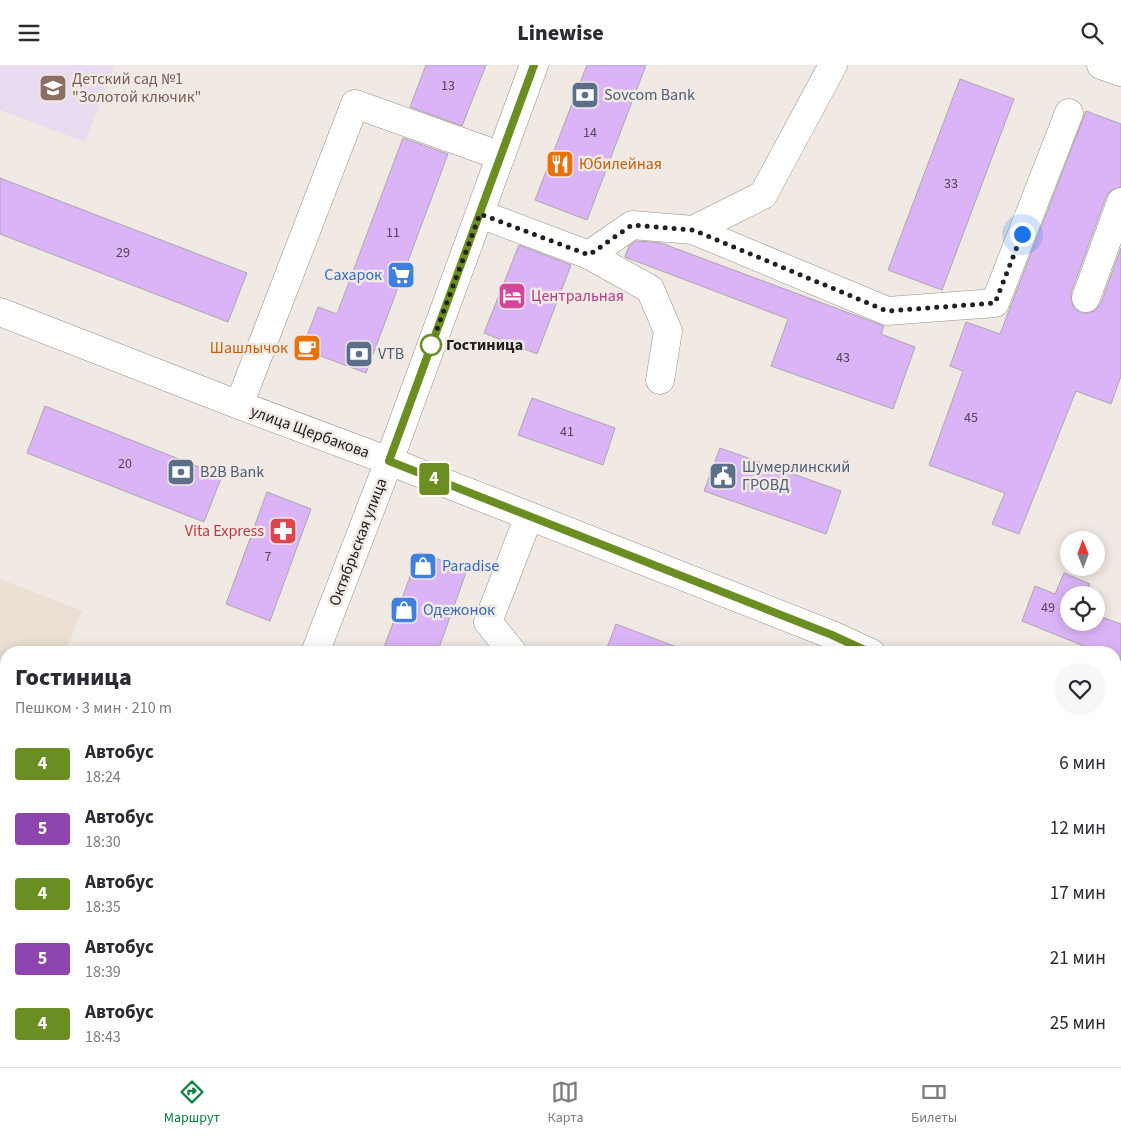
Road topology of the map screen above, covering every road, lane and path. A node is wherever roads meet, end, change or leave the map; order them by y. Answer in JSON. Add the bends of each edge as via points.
{"nodes":[{"id":1,"x":534,"y":65,"type":"edge"},
{"id":2,"x":833,"y":65,"type":"edge"},
{"id":3,"x":1101,"y":65,"type":"edge"},
{"id":4,"x":1121,"y":72,"type":"edge"},
{"id":5,"x":1069,"y":113,"type":"dead end"},
{"id":6,"x":501,"y":157,"type":"junction"},
{"id":7,"x":1121,"y":203,"type":"edge"},
{"id":8,"x":480,"y":214,"type":"junction"},
{"id":9,"x":693,"y":230,"type":"junction"},
{"id":10,"x":589,"y":255,"type":"junction"},
{"id":11,"x":1086,"y":298,"type":"dead end"},
{"id":12,"x":0,"y":312,"type":"edge"},
{"id":13,"x":660,"y":380,"type":"dead end"},
{"id":14,"x":239,"y":405,"type":"junction"},
{"id":15,"x":389,"y":461,"type":"junction"},
{"id":16,"x":529,"y":516,"type":"junction"},
{"id":17,"x":318,"y":646,"type":"edge"},
{"id":18,"x":507,"y":646,"type":"edge"},
{"id":19,"x":856,"y":646,"type":"edge"}],
"edges":[{"from":1,"to":6,"type":"main road","name":"Октябрьская улица"},
{"from":2,"to":9,"type":"main road","via":[[763,195]]},
{"from":3,"to":4,"type":"main road"},
{"from":5,"to":9,"type":"main road","via":[[995,303],[887,311]]},
{"from":6,"to":8,"type":"main road","name":"Октябрьская улица"},
{"from":6,"to":14,"type":"main road","via":[[355,104]]},
{"from":7,"to":11,"type":"main road"},
{"from":8,"to":10,"type":"main road"},
{"from":8,"to":15,"type":"main road","name":"Октябрьская улица"},
{"from":9,"to":10,"type":"main road","via":[[632,225]]},
{"from":10,"to":13,"type":"main road","via":[[650,289],[668,331]]},
{"from":12,"to":14,"type":"main road","name":"улица Щербакова"},
{"from":14,"to":15,"type":"main road","name":"улица Щербакова"},
{"from":15,"to":16,"type":"main road","name":"улица Щербакова"},
{"from":15,"to":17,"type":"main road","name":"Октябрьская улица"},
{"from":16,"to":18,"type":"main road","via":[[488,622]]},
{"from":16,"to":19,"type":"main road","name":"улица Щербакова"}]}
